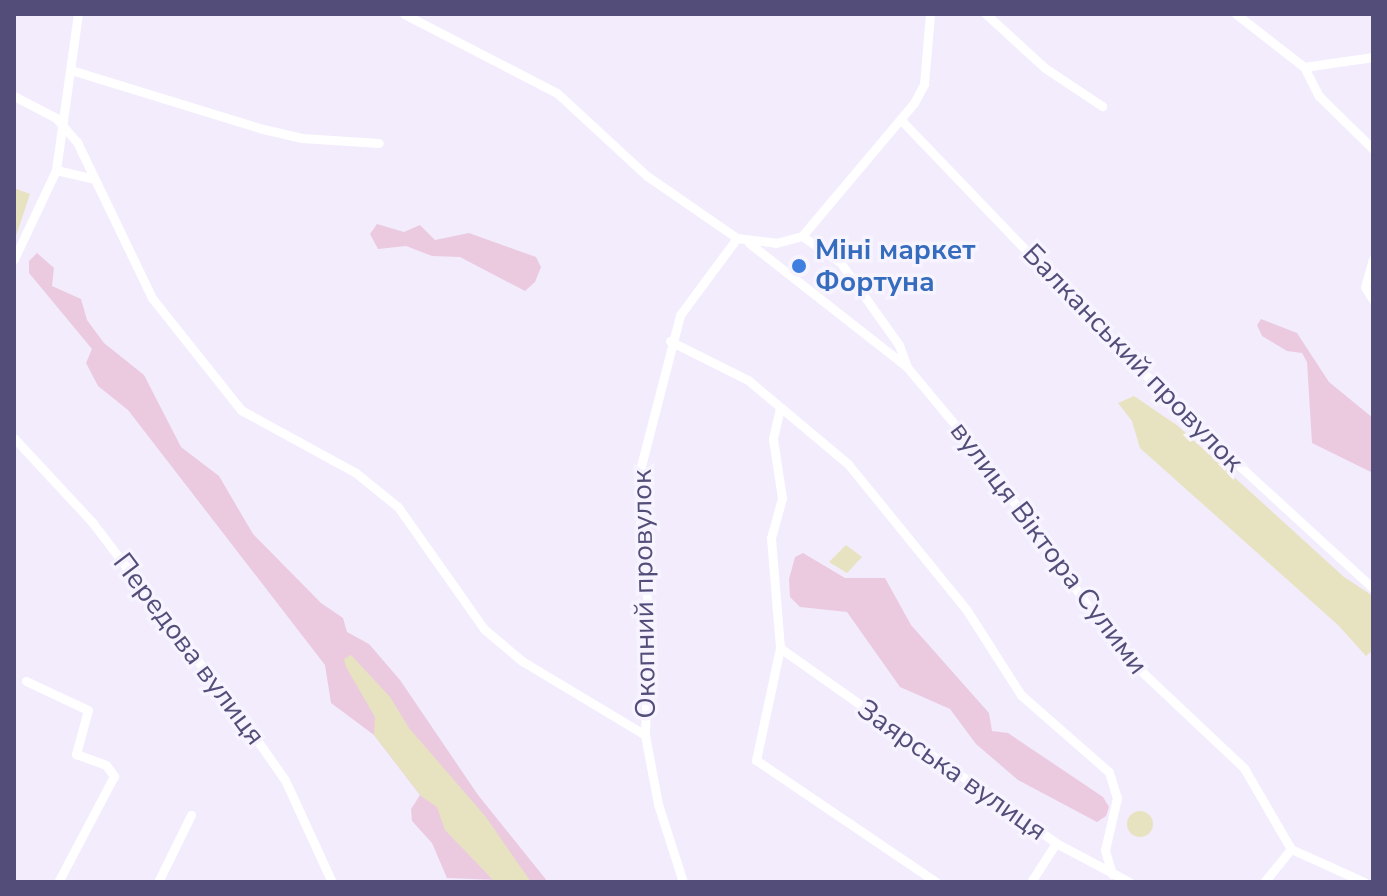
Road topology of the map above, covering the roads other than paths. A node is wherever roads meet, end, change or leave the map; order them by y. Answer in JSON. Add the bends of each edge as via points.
{"nodes":[{"id":1,"x":78,"y":14,"type":"edge"},
{"id":2,"x":404,"y":14,"type":"edge"},
{"id":3,"x":930,"y":14,"type":"edge"},
{"id":4,"x":986,"y":14,"type":"edge"},
{"id":5,"x":1236,"y":14,"type":"edge"},
{"id":6,"x":1373,"y":57,"type":"edge"},
{"id":7,"x":1304,"y":67,"type":"junction"},
{"id":8,"x":71,"y":70,"type":"junction"},
{"id":9,"x":14,"y":96,"type":"edge"},
{"id":10,"x":1102,"y":106,"type":"dead end"},
{"id":11,"x":901,"y":120,"type":"junction"},
{"id":12,"x":65,"y":128,"type":"junction"},
{"id":13,"x":379,"y":143,"type":"dead end"},
{"id":14,"x":1373,"y":149,"type":"edge"},
{"id":15,"x":56,"y":170,"type":"junction"},
{"id":16,"x":92,"y":178,"type":"junction"},
{"id":17,"x":802,"y":236,"type":"junction"},
{"id":18,"x":737,"y":238,"type":"junction"},
{"id":19,"x":749,"y":243,"type":"junction"},
{"id":20,"x":14,"y":259,"type":"edge"},
{"id":21,"x":1373,"y":259,"type":"edge"},
{"id":22,"x":1373,"y":300,"type":"edge"},
{"id":23,"x":670,"y":341,"type":"junction"},
{"id":24,"x":907,"y":367,"type":"junction"},
{"id":25,"x":780,"y":408,"type":"junction"},
{"id":26,"x":14,"y":438,"type":"edge"},
{"id":27,"x":1373,"y":588,"type":"edge"},
{"id":28,"x":780,"y":648,"type":"junction"},
{"id":29,"x":26,"y":681,"type":"dead end"},
{"id":30,"x":645,"y":735,"type":"junction"},
{"id":31,"x":191,"y":815,"type":"dead end"},
{"id":32,"x":1056,"y":843,"type":"junction"},
{"id":33,"x":1291,"y":849,"type":"junction"},
{"id":34,"x":1112,"y":874,"type":"junction"},
{"id":35,"x":58,"y":882,"type":"edge"},
{"id":36,"x":158,"y":882,"type":"edge"},
{"id":37,"x":332,"y":882,"type":"edge"},
{"id":38,"x":683,"y":882,"type":"edge"},
{"id":39,"x":936,"y":882,"type":"edge"},
{"id":40,"x":1031,"y":882,"type":"edge"},
{"id":41,"x":1129,"y":882,"type":"edge"},
{"id":42,"x":1264,"y":882,"type":"edge"},
{"id":43,"x":1364,"y":882,"type":"edge"}],
"edges":[{"from":1,"to":8,"type":"street"},
{"from":2,"to":18,"type":"street","name":"вулиця Віктора Сулими","via":[[557,93],[647,176]]},
{"from":3,"to":11,"type":"street","via":[[924,84]]},
{"from":4,"to":10,"type":"street","via":[[1045,68]]},
{"from":5,"to":7,"type":"street"},
{"from":6,"to":7,"type":"street"},
{"from":7,"to":14,"type":"street","via":[[1319,96]]},
{"from":8,"to":12,"type":"street"},
{"from":8,"to":13,"type":"street","via":[[263,129],[302,138]]},
{"from":9,"to":12,"type":"street"},
{"from":11,"to":17,"type":"street"},
{"from":11,"to":27,"type":"street","name":"Балканський провулок","via":[[1185,416]]},
{"from":12,"to":15,"type":"street"},
{"from":12,"to":16,"type":"street"},
{"from":15,"to":16,"type":"street"},
{"from":15,"to":20,"type":"street"},
{"from":16,"to":30,"type":"street","via":[[152,298],[241,410],[377,490],[416,529],[484,629],[555,684]]},
{"from":17,"to":19,"type":"street"},
{"from":17,"to":24,"type":"street","name":"вулиця Віктора Сулими","via":[[847,269],[899,345]]},
{"from":18,"to":19,"type":"street","name":"вулиця Віктора Сулими"},
{"from":18,"to":23,"type":"street","name":"Окопний провулок","via":[[695,289]]},
{"from":19,"to":24,"type":"street","name":"вулиця Віктора Сулими"},
{"from":21,"to":22,"type":"street","via":[[1365,287]]},
{"from":23,"to":25,"type":"street","via":[[748,380]]},
{"from":23,"to":30,"type":"street","name":"Окопний провулок","via":[[640,470],[640,545],[649,614]]},
{"from":24,"to":33,"type":"street","name":"вулиця Віктора Сулими","via":[[980,455],[1122,653],[1244,768]]},
{"from":25,"to":28,"type":"street","via":[[773,439],[782,498],[771,538]]},
{"from":25,"to":34,"type":"street","via":[[855,472],[869,496],[966,609],[1037,713],[1109,772],[1117,798],[1105,850]]},
{"from":26,"to":37,"type":"street","name":"Передова вулиця","via":[[115,551],[243,720],[285,780]]},
{"from":28,"to":32,"type":"street","name":"Заярська вулиця"},
{"from":28,"to":39,"type":"street","via":[[756,760]]},
{"from":29,"to":35,"type":"street","via":[[88,710],[76,754],[106,765],[114,776]]},
{"from":30,"to":38,"type":"street","name":"Окопний провулок","via":[[658,804]]},
{"from":31,"to":36,"type":"street"},
{"from":32,"to":34,"type":"street","name":"Заярська вулиця"},
{"from":32,"to":40,"type":"street"},
{"from":33,"to":42,"type":"street"},
{"from":33,"to":43,"type":"street"},
{"from":34,"to":41,"type":"street","name":"Заярська вулиця"}]}
